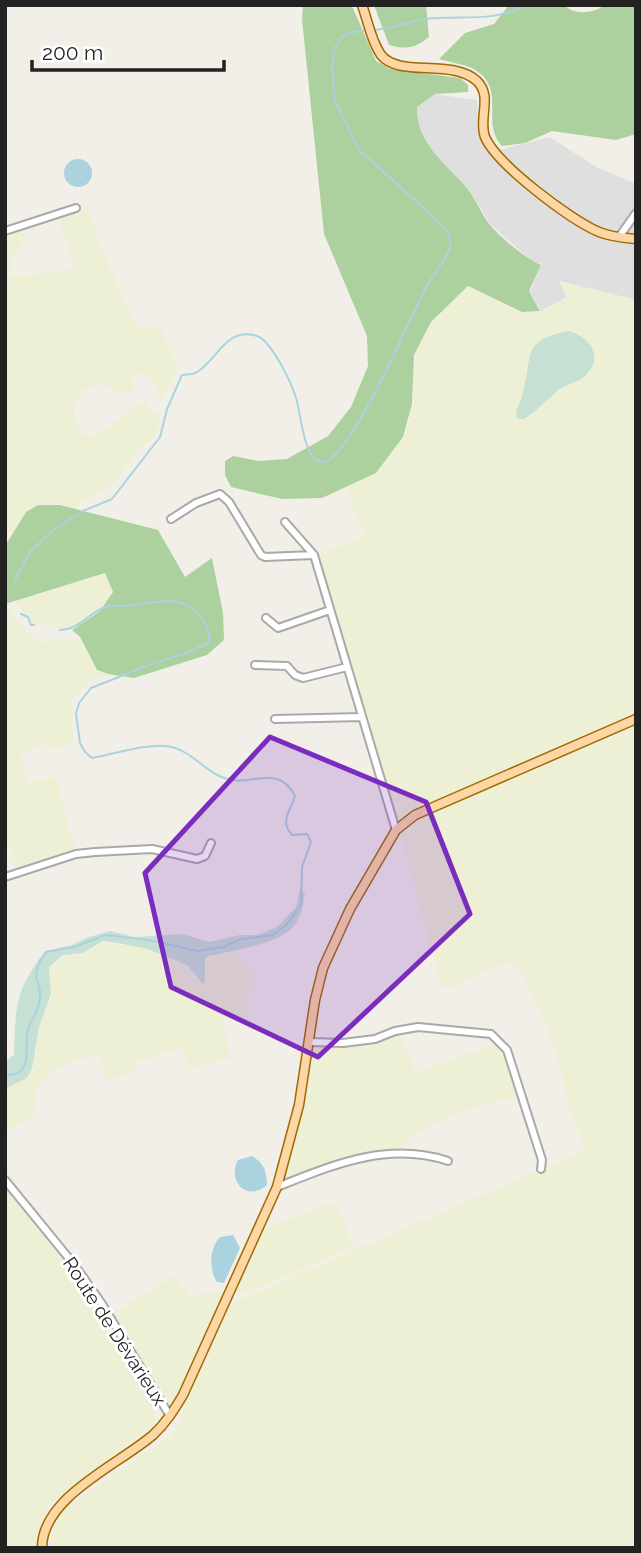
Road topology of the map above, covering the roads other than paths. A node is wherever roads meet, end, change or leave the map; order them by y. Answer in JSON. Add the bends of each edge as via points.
{"nodes":[{"id":1,"x":362,"y":5,"type":"edge"},
{"id":2,"x":76,"y":208,"type":"dead end"},
{"id":3,"x":636,"y":213,"type":"edge"},
{"id":4,"x":5,"y":230,"type":"edge"},
{"id":5,"x":619,"y":237,"type":"junction"},
{"id":6,"x":636,"y":239,"type":"edge"},
{"id":7,"x":171,"y":519,"type":"dead end"},
{"id":8,"x":285,"y":522,"type":"dead end"},
{"id":9,"x":314,"y":555,"type":"junction"},
{"id":10,"x":330,"y":610,"type":"junction"},
{"id":11,"x":266,"y":618,"type":"dead end"},
{"id":12,"x":254,"y":666,"type":"dead end"},
{"id":13,"x":347,"y":667,"type":"junction"},
{"id":14,"x":362,"y":717,"type":"junction"},
{"id":15,"x":275,"y":719,"type":"dead end"},
{"id":16,"x":636,"y":719,"type":"edge"},
{"id":17,"x":396,"y":830,"type":"junction"},
{"id":18,"x":211,"y":844,"type":"dead end"},
{"id":19,"x":5,"y":877,"type":"edge"},
{"id":20,"x":310,"y":1042,"type":"junction"},
{"id":21,"x":448,"y":1161,"type":"dead end"},
{"id":22,"x":541,"y":1169,"type":"dead end"},
{"id":23,"x":5,"y":1180,"type":"edge"},
{"id":24,"x":277,"y":1187,"type":"junction"},
{"id":25,"x":170,"y":1416,"type":"junction"},
{"id":26,"x":42,"y":1548,"type":"edge"}],
"edges":[{"from":1,"to":5,"type":"main road","via":[[384,58],[474,79],[485,95],[484,134],[496,153],[560,208],[590,228]]},
{"from":2,"to":4,"type":"street"},
{"from":3,"to":5,"type":"street"},
{"from":5,"to":6,"type":"main road"},
{"from":7,"to":9,"type":"street","via":[[220,494],[261,555]]},
{"from":8,"to":9,"type":"street"},
{"from":9,"to":10,"type":"street"},
{"from":10,"to":11,"type":"street","via":[[278,628]]},
{"from":10,"to":13,"type":"street"},
{"from":12,"to":13,"type":"street","via":[[286,666],[303,678]]},
{"from":13,"to":14,"type":"street"},
{"from":14,"to":15,"type":"street"},
{"from":14,"to":17,"type":"street"},
{"from":16,"to":17,"type":"main road","via":[[415,816]]},
{"from":17,"to":20,"type":"main road","via":[[350,909],[323,968]]},
{"from":18,"to":19,"type":"street","via":[[205,856],[197,859],[152,849],[95,852]]},
{"from":20,"to":22,"type":"street","via":[[374,1039],[418,1027],[496,1036],[507,1050]]},
{"from":20,"to":24,"type":"main road"},
{"from":21,"to":24,"type":"street","via":[[403,1153],[352,1159]]},
{"from":23,"to":25,"type":"street","name":"Route de Dévarieux","via":[[102,1304]]},
{"from":24,"to":25,"type":"main road"},
{"from":25,"to":26,"type":"main road","via":[[153,1435],[58,1506],[42,1534]]}]}
